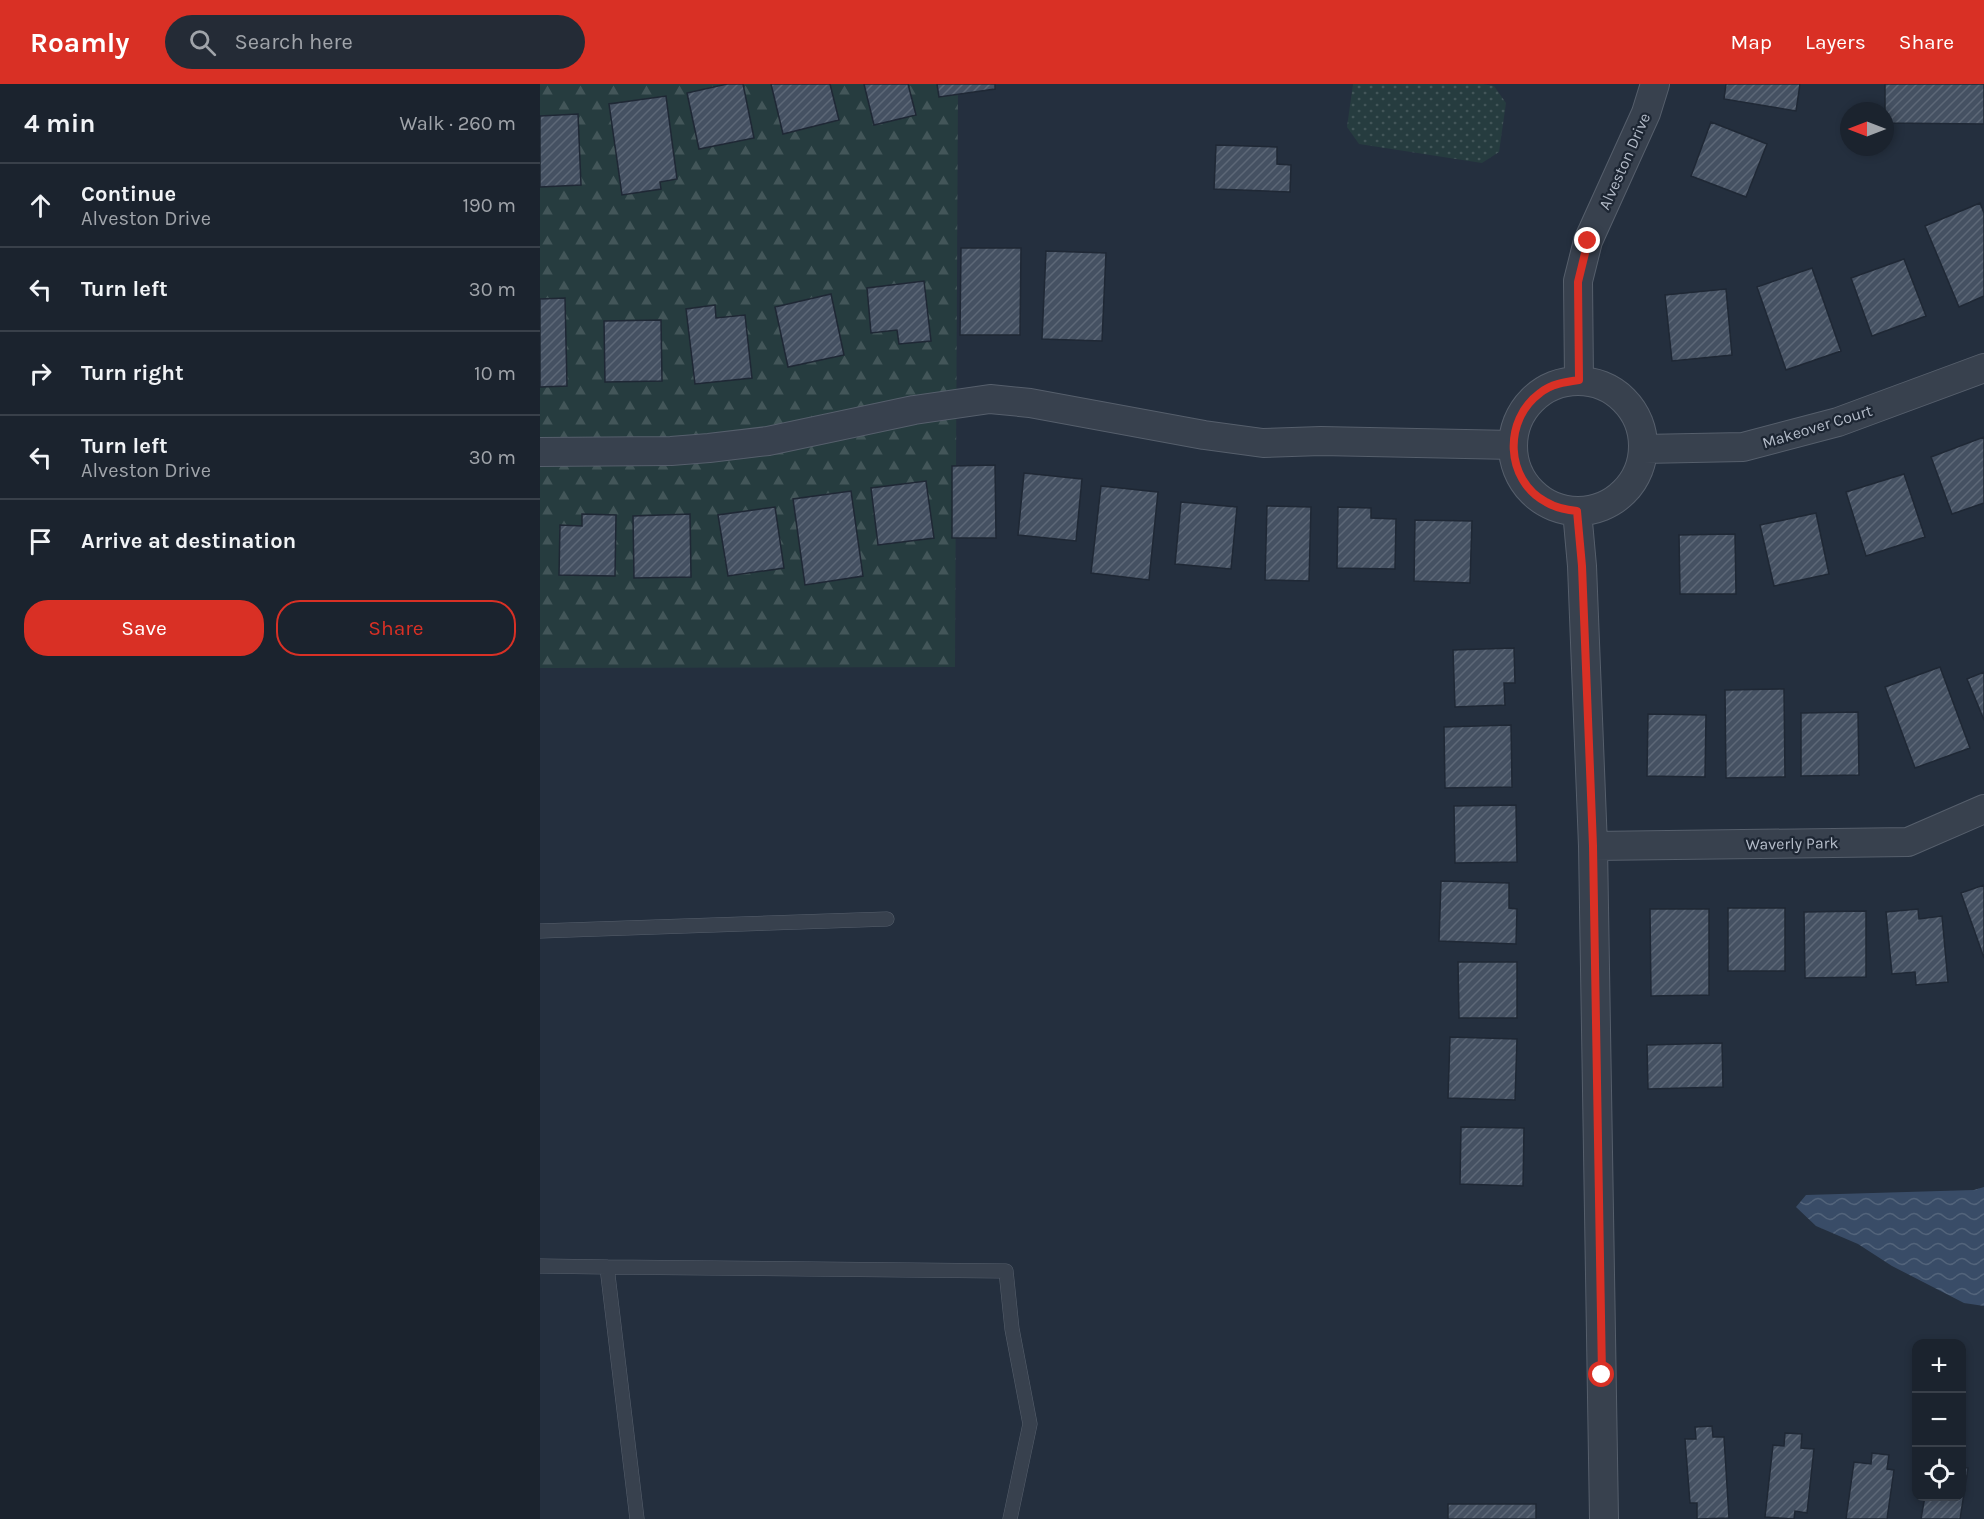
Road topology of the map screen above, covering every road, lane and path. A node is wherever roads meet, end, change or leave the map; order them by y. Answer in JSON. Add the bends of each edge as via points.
{"nodes":[{"id":1,"x":1654,"y":84,"type":"edge"},
{"id":2,"x":1984,"y":368,"type":"edge"},
{"id":3,"x":1579,"y":380,"type":"junction"},
{"id":4,"x":1513,"y":445,"type":"junction"},
{"id":5,"x":1643,"y":449,"type":"junction"},
{"id":6,"x":540,"y":452,"type":"edge"},
{"id":7,"x":1577,"y":511,"type":"junction"},
{"id":8,"x":1984,"y":809,"type":"edge"},
{"id":9,"x":1593,"y":846,"type":"junction"},
{"id":10,"x":887,"y":919,"type":"dead end"},
{"id":11,"x":540,"y":931,"type":"edge"},
{"id":12,"x":540,"y":1266,"type":"edge"},
{"id":13,"x":607,"y":1267,"type":"junction"},
{"id":14,"x":637,"y":1519,"type":"edge"},
{"id":15,"x":1010,"y":1519,"type":"edge"},
{"id":16,"x":1604,"y":1519,"type":"edge"}],
"edges":[{"from":1,"to":3,"type":"street","name":"Alveston Drive","via":[[1646,113],[1588,241],[1578,282]]},
{"from":2,"to":5,"type":"street","name":"Makeover Court","via":[[1838,422],[1743,447]]},
{"from":3,"to":4,"type":"street","via":[[1558,383],[1540,392],[1525,407],[1516,425]]},
{"from":3,"to":5,"type":"street","via":[[1608,387],[1631,406],[1642,434]]},
{"from":4,"to":6,"type":"street","via":[[1263,443],[990,399],[733,445],[671,451]]},
{"from":4,"to":7,"type":"street","via":[[1515,463],[1532,492],[1561,509]]},
{"from":5,"to":7,"type":"street","via":[[1640,465],[1623,493],[1610,503]]},
{"from":7,"to":9,"type":"street"},
{"from":8,"to":9,"type":"street","name":"Waverly Park","via":[[1908,842]]},
{"from":9,"to":16,"type":"street"},
{"from":10,"to":11,"type":"lane"},
{"from":12,"to":13,"type":"lane"},
{"from":13,"to":14,"type":"lane"},
{"from":13,"to":15,"type":"lane","via":[[1006,1271],[1012,1329],[1030,1424]]}]}
